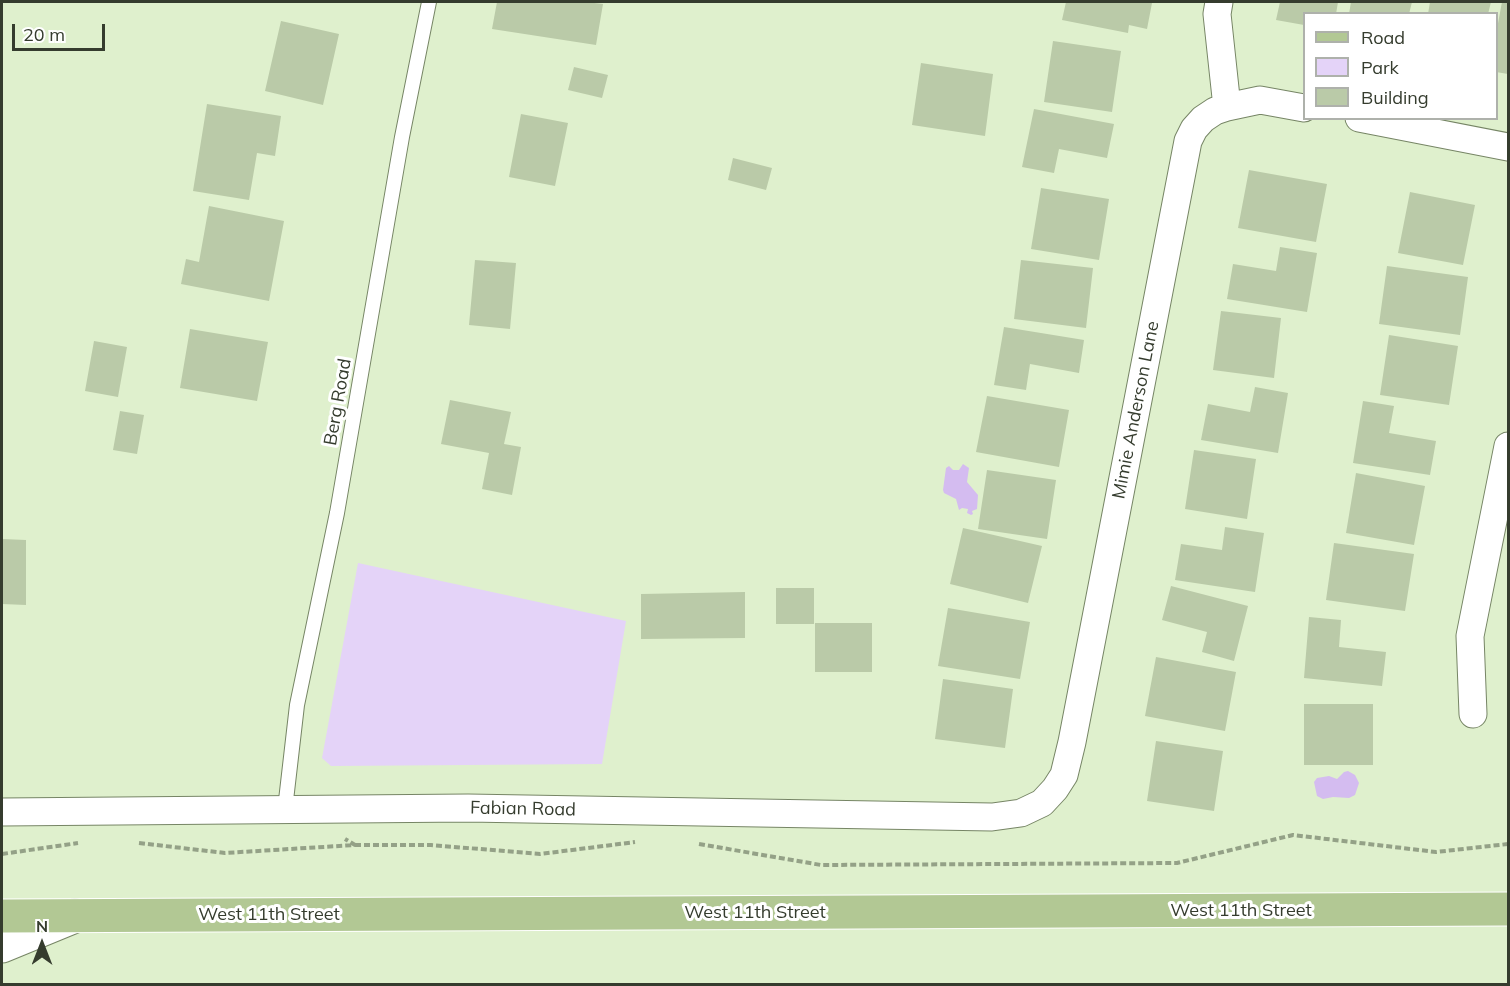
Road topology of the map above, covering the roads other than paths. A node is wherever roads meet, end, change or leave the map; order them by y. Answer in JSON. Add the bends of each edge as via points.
{"nodes":[{"id":1,"x":429,"y":2,"type":"edge"},
{"id":2,"x":1219,"y":2,"type":"edge"},
{"id":3,"x":1227,"y":107,"type":"junction"},
{"id":4,"x":1303,"y":108,"type":"edge"},
{"id":5,"x":1369,"y":120,"type":"edge"},
{"id":6,"x":1509,"y":147,"type":"edge"},
{"id":7,"x":1509,"y":446,"type":"edge"},
{"id":8,"x":1473,"y":714,"type":"dead end"},
{"id":9,"x":1042,"y":803,"type":"joint"},
{"id":10,"x":285,"y":809,"type":"junction"},
{"id":11,"x":2,"y":812,"type":"edge"},
{"id":12,"x":1509,"y":909,"type":"edge"},
{"id":13,"x":2,"y":916,"type":"edge"},
{"id":14,"x":75,"y":916,"type":"junction"},
{"id":15,"x":2,"y":946,"type":"edge"}],
"edges":[{"from":1,"to":10,"type":"lane","name":"Berg Road","via":[[337,513],[297,705]]},
{"from":2,"to":3,"type":"street"},
{"from":3,"to":4,"type":"street","name":"Mimie Anderson Lane","via":[[1260,100]]},
{"from":3,"to":9,"type":"street","name":"Mimie Anderson Lane","via":[[1203,120],[1188,141],[1072,742],[1064,775]]},
{"from":5,"to":6,"type":"street"},
{"from":7,"to":8,"type":"street","via":[[1470,636]]},
{"from":9,"to":10,"type":"street","name":"Fabian Road","via":[[1021,813],[992,817],[468,808]]},
{"from":10,"to":11,"type":"street","name":"Fabian Road"},
{"from":12,"to":14,"type":"main road","name":"West 11th Street"},
{"from":13,"to":14,"type":"main road","name":"West 11th Street"},
{"from":14,"to":15,"type":"street"}]}
